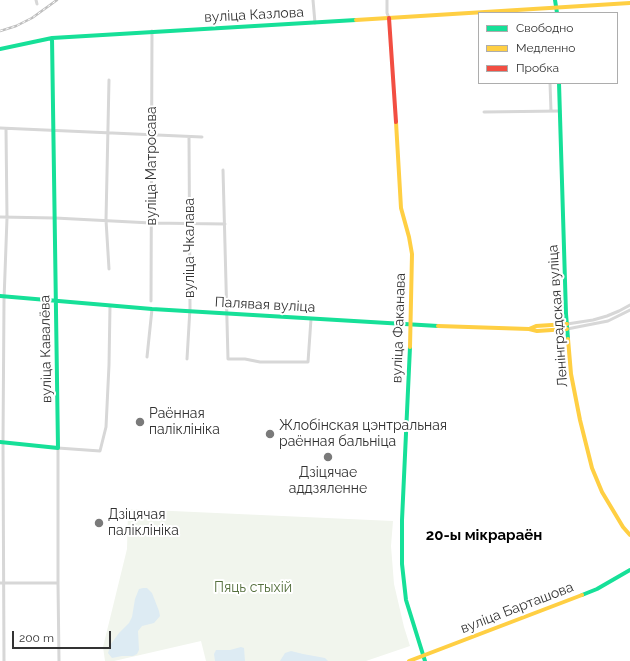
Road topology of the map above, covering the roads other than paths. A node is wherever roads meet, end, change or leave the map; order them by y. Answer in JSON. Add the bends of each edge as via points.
{"nodes":[{"id":1,"x":36,"y":0,"type":"edge"},
{"id":2,"x":313,"y":0,"type":"edge"},
{"id":3,"x":386,"y":0,"type":"edge"},
{"id":4,"x":555,"y":0,"type":"edge"},
{"id":5,"x":630,"y":3,"type":"edge"},
{"id":6,"x":37,"y":4,"type":"dead end"},
{"id":7,"x":557,"y":7,"type":"junction"},
{"id":8,"x":478,"y":12,"type":"edge"},
{"id":9,"x":481,"y":12,"type":"edge"},
{"id":10,"x":557,"y":12,"type":"edge"},
{"id":11,"x":389,"y":18,"type":"junction"},
{"id":12,"x":315,"y":23,"type":"junction"},
{"id":13,"x":152,"y":31,"type":"junction"},
{"id":14,"x":52,"y":38,"type":"junction"},
{"id":15,"x":0,"y":49,"type":"edge"},
{"id":16,"x":109,"y":80,"type":"dead end"},
{"id":17,"x":550,"y":84,"type":"edge"},
{"id":18,"x":559,"y":84,"type":"edge"},
{"id":19,"x":551,"y":111,"type":"junction"},
{"id":20,"x":560,"y":111,"type":"junction"},
{"id":21,"x":484,"y":112,"type":"dead end"},
{"id":22,"x":0,"y":128,"type":"edge"},
{"id":23,"x":6,"y":129,"type":"junction"},
{"id":24,"x":54,"y":131,"type":"junction"},
{"id":25,"x":108,"y":133,"type":"junction"},
{"id":26,"x":152,"y":136,"type":"junction"},
{"id":27,"x":189,"y":137,"type":"junction"},
{"id":28,"x":202,"y":138,"type":"dead end"},
{"id":29,"x":223,"y":170,"type":"dead end"},
{"id":30,"x":0,"y":217,"type":"edge"},
{"id":31,"x":6,"y":218,"type":"junction"},
{"id":32,"x":56,"y":218,"type":"junction"},
{"id":33,"x":106,"y":220,"type":"junction"},
{"id":34,"x":152,"y":223,"type":"junction"},
{"id":35,"x":190,"y":224,"type":"junction"},
{"id":36,"x":224,"y":224,"type":"junction"},
{"id":37,"x":0,"y":259,"type":"edge"},
{"id":38,"x":5,"y":259,"type":"junction"},
{"id":39,"x":109,"y":269,"type":"dead end"},
{"id":40,"x":2,"y":297,"type":"edge"},
{"id":41,"x":152,"y":300,"type":"dead end"},
{"id":42,"x":56,"y":301,"type":"junction"},
{"id":43,"x":630,"y":304,"type":"edge"},
{"id":44,"x":110,"y":306,"type":"junction"},
{"id":45,"x":152,"y":309,"type":"junction"},
{"id":46,"x":630,"y":310,"type":"edge"},
{"id":47,"x":190,"y":312,"type":"junction"},
{"id":48,"x":228,"y":314,"type":"junction"},
{"id":49,"x":311,"y":319,"type":"junction"},
{"id":50,"x":567,"y":324,"type":"junction"},
{"id":51,"x":411,"y":325,"type":"junction"},
{"id":52,"x":529,"y":329,"type":"junction"},
{"id":53,"x":567,"y":329,"type":"junction"},
{"id":54,"x":147,"y":357,"type":"dead end"},
{"id":55,"x":187,"y":359,"type":"dead end"},
{"id":56,"x":1,"y":442,"type":"edge"},
{"id":57,"x":58,"y":448,"type":"junction"},
{"id":58,"x":630,"y":535,"type":"edge"},
{"id":59,"x":630,"y":570,"type":"edge"},
{"id":60,"x":2,"y":583,"type":"edge"},
{"id":61,"x":58,"y":583,"type":"junction"},
{"id":62,"x":423,"y":656,"type":"junction"},
{"id":63,"x":4,"y":661,"type":"edge"},
{"id":64,"x":59,"y":661,"type":"edge"},
{"id":65,"x":409,"y":661,"type":"edge"},
{"id":66,"x":425,"y":661,"type":"edge"}],
"edges":[{"from":1,"to":6,"type":"street"},
{"from":2,"to":12,"type":"street"},
{"from":3,"to":11,"type":"street","name":"вуліца Факанава"},
{"from":4,"to":7,"type":"main road"},
{"from":5,"to":7,"type":"main road","name":"вуліца Казлова"},
{"from":7,"to":9,"type":"main road","name":"вуліца Казлова"},
{"from":7,"to":10,"type":"main road"},
{"from":8,"to":11,"type":"main road","name":"вуліца Казлова"},
{"from":11,"to":12,"type":"main road","name":"вуліца Казлова"},
{"from":11,"to":51,"type":"main road","name":"вуліца Факанава","via":[[401,208],[412,254]]},
{"from":12,"to":13,"type":"main road","name":"вуліца Казлова"},
{"from":13,"to":14,"type":"main road","name":"вуліца Казлова"},
{"from":13,"to":26,"type":"street","name":"вуліца Матросава"},
{"from":14,"to":15,"type":"main road","name":"вуліца Казлова"},
{"from":14,"to":24,"type":"main road","name":"вуліца Кавалёва"},
{"from":16,"to":25,"type":"street"},
{"from":17,"to":19,"type":"street"},
{"from":18,"to":20,"type":"main road","name":"Ленінградская вуліца"},
{"from":19,"to":20,"type":"street"},
{"from":19,"to":21,"type":"street"},
{"from":20,"to":50,"type":"main road","name":"Ленінградская вуліца"},
{"from":22,"to":23,"type":"street"},
{"from":23,"to":24,"type":"street"},
{"from":23,"to":31,"type":"street"},
{"from":24,"to":25,"type":"street"},
{"from":24,"to":32,"type":"main road","name":"вуліца Кавалёва"},
{"from":25,"to":26,"type":"street"},
{"from":25,"to":33,"type":"street"},
{"from":26,"to":27,"type":"street"},
{"from":26,"to":34,"type":"street","name":"вуліца Матросава"},
{"from":27,"to":28,"type":"street"},
{"from":27,"to":35,"type":"street","name":"вуліца Чкалава"},
{"from":29,"to":36,"type":"street"},
{"from":30,"to":31,"type":"street"},
{"from":31,"to":32,"type":"street"},
{"from":31,"to":38,"type":"street"},
{"from":32,"to":33,"type":"street"},
{"from":32,"to":42,"type":"main road","name":"вуліца Кавалёва"},
{"from":33,"to":34,"type":"street"},
{"from":33,"to":39,"type":"street"},
{"from":34,"to":35,"type":"street"},
{"from":34,"to":41,"type":"street","name":"вуліца Матросава"},
{"from":35,"to":36,"type":"street"},
{"from":35,"to":47,"type":"street","name":"вуліца Чкалава"},
{"from":36,"to":48,"type":"street"},
{"from":37,"to":38,"type":"street"},
{"from":38,"to":40,"type":"street"},
{"from":40,"to":42,"type":"main road","name":"Палявая вуліца"},
{"from":40,"to":56,"type":"street"},
{"from":42,"to":44,"type":"main road","name":"Палявая вуліца"},
{"from":42,"to":57,"type":"main road","name":"вуліца Кавалёва"},
{"from":43,"to":50,"type":"street","via":[[607,316]]},
{"from":44,"to":45,"type":"main road","name":"Палявая вуліца"},
{"from":44,"to":57,"type":"street","via":[[106,427],[100,451]]},
{"from":45,"to":47,"type":"main road","name":"Палявая вуліца"},
{"from":45,"to":54,"type":"street"},
{"from":46,"to":53,"type":"street","via":[[608,321]]},
{"from":47,"to":48,"type":"main road","name":"Палявая вуліца"},
{"from":47,"to":55,"type":"street","name":"вуліца Чкалава"},
{"from":48,"to":49,"type":"main road","name":"Палявая вуліца"},
{"from":48,"to":49,"type":"street","via":[[228,359],[260,362],[308,362]]},
{"from":49,"to":51,"type":"main road","name":"Палявая вуліца"},
{"from":50,"to":52,"type":"main road","name":"Палявая вуліца"},
{"from":50,"to":53,"type":"main road","name":"Ленінградская вуліца"},
{"from":51,"to":52,"type":"main road","name":"Палявая вуліца"},
{"from":51,"to":62,"type":"main road","name":"вуліца Факанава","via":[[401,551],[406,600]]},
{"from":52,"to":53,"type":"main road","name":"Палявая вуліца"},
{"from":53,"to":58,"type":"main road","name":"Ленінградская вуліца","via":[[575,399],[592,468],[602,492]]},
{"from":56,"to":57,"type":"main road"},
{"from":56,"to":60,"type":"street"},
{"from":57,"to":61,"type":"street","name":"вуліца Кавалёва"},
{"from":59,"to":62,"type":"main road","name":"вуліца Барташова","via":[[597,589]]},
{"from":60,"to":61,"type":"street"},
{"from":60,"to":63,"type":"street"},
{"from":61,"to":64,"type":"street","name":"вуліца Кавалёва"},
{"from":62,"to":65,"type":"main road","name":"вуліца Барташова"},
{"from":62,"to":66,"type":"main road","name":"вуліца Факанава"}]}
